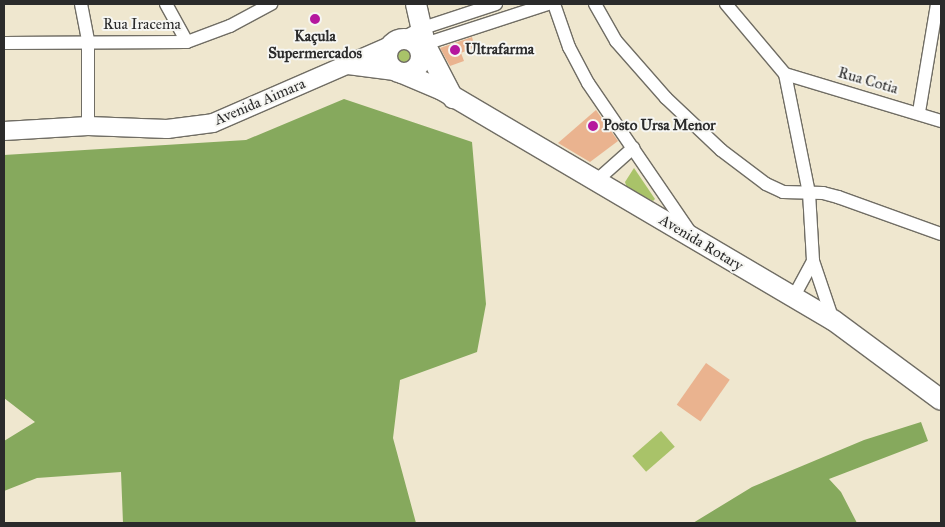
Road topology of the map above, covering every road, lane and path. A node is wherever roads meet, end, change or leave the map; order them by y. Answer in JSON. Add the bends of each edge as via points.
{"nodes":[{"id":1,"x":81,"y":4,"type":"edge"},
{"id":2,"x":166,"y":4,"type":"edge"},
{"id":3,"x":409,"y":4,"type":"edge"},
{"id":4,"x":416,"y":4,"type":"edge"},
{"id":5,"x":496,"y":4,"type":"edge"},
{"id":6,"x":548,"y":4,"type":"edge"},
{"id":7,"x":554,"y":4,"type":"edge"},
{"id":8,"x":595,"y":4,"type":"edge"},
{"id":9,"x":726,"y":4,"type":"edge"},
{"id":10,"x":937,"y":4,"type":"edge"},
{"id":11,"x":267,"y":5,"type":"edge"},
{"id":12,"x":478,"y":6,"type":"edge"},
{"id":13,"x":423,"y":36,"type":"junction"},
{"id":14,"x":88,"y":41,"type":"junction"},
{"id":15,"x":187,"y":42,"type":"junction"},
{"id":16,"x":395,"y":42,"type":"junction"},
{"id":17,"x":4,"y":43,"type":"edge"},
{"id":18,"x":343,"y":66,"type":"junction"},
{"id":19,"x":399,"y":72,"type":"junction"},
{"id":20,"x":785,"y":74,"type":"junction"},
{"id":21,"x":453,"y":98,"type":"junction"},
{"id":22,"x":919,"y":112,"type":"junction"},
{"id":23,"x":941,"y":121,"type":"edge"},
{"id":24,"x":88,"y":126,"type":"junction"},
{"id":25,"x":4,"y":131,"type":"edge"},
{"id":26,"x":632,"y":148,"type":"junction"},
{"id":27,"x":596,"y":181,"type":"junction"},
{"id":28,"x":809,"y":194,"type":"junction"},
{"id":29,"x":941,"y":234,"type":"edge"},
{"id":30,"x":695,"y":239,"type":"junction"},
{"id":31,"x":813,"y":261,"type":"junction"},
{"id":32,"x":794,"y":298,"type":"junction"},
{"id":33,"x":833,"y":320,"type":"junction"},
{"id":34,"x":941,"y":400,"type":"edge"}],
"edges":[{"from":1,"to":14,"type":"street"},
{"from":2,"to":15,"type":"street"},
{"from":3,"to":16,"type":"main road"},
{"from":4,"to":13,"type":"main road"},
{"from":5,"to":12,"type":"street"},
{"from":6,"to":13,"type":"street"},
{"from":7,"to":26,"type":"street","via":[[577,63]]},
{"from":8,"to":28,"type":"street","via":[[616,41],[666,98],[721,150],[775,188]]},
{"from":9,"to":20,"type":"street"},
{"from":10,"to":22,"type":"street"},
{"from":11,"to":15,"type":"street","name":"Rua Iracema","via":[[230,26]]},
{"from":12,"to":13,"type":"street"},
{"from":13,"to":16,"type":"street"},
{"from":13,"to":21,"type":"main road"},
{"from":14,"to":15,"type":"street","name":"Rua Iracema"},
{"from":14,"to":17,"type":"street","name":"Rua Iracema"},
{"from":14,"to":24,"type":"street"},
{"from":16,"to":18,"type":"main road","name":"Avenida Aimara"},
{"from":16,"to":19,"type":"main road","via":[[388,62]]},
{"from":16,"to":19,"type":"main road","via":[[416,43],[421,52],[416,68]]},
{"from":18,"to":19,"type":"main road","via":[[357,64]]},
{"from":18,"to":24,"type":"main road","name":"Avenida Aimara","via":[[239,115],[213,123],[167,129]]},
{"from":19,"to":21,"type":"main road","name":"Avenida Rotary"},
{"from":20,"to":22,"type":"street","name":"Rua Cotia"},
{"from":20,"to":28,"type":"street"},
{"from":21,"to":27,"type":"main road","name":"Avenida Rotary"},
{"from":22,"to":23,"type":"street","name":"Rua Cotia"},
{"from":24,"to":25,"type":"main road","name":"Avenida Aimara"},
{"from":26,"to":27,"type":"street"},
{"from":26,"to":30,"type":"street"},
{"from":27,"to":30,"type":"main road","name":"Avenida Rotary"},
{"from":28,"to":29,"type":"street","via":[[838,197]]},
{"from":28,"to":31,"type":"street"},
{"from":30,"to":32,"type":"main road","name":"Avenida Rotary"},
{"from":31,"to":32,"type":"street"},
{"from":31,"to":33,"type":"street"},
{"from":32,"to":33,"type":"main road","name":"Avenida Rotary"},
{"from":33,"to":34,"type":"main road","name":"Avenida Rotary"}]}
